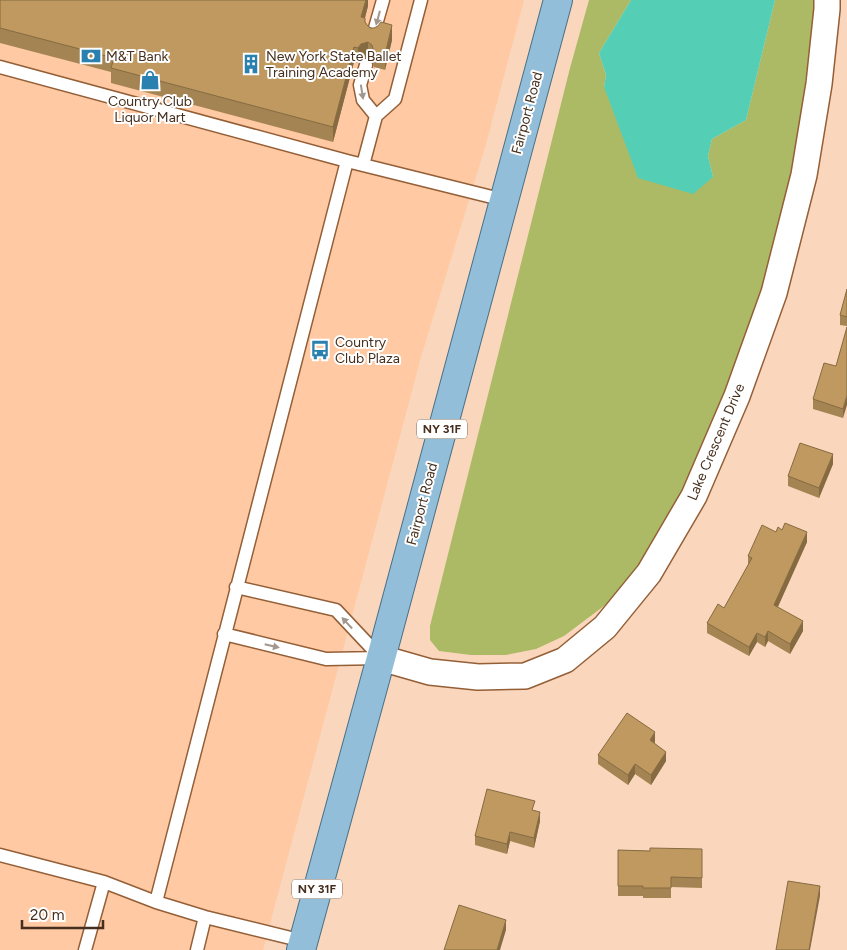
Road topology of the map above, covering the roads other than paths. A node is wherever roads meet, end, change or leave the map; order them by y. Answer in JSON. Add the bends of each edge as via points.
{"nodes":[{"id":1,"x":383,"y":0,"type":"edge"},
{"id":2,"x":421,"y":0,"type":"edge"},
{"id":3,"x":558,"y":0,"type":"edge"},
{"id":4,"x":827,"y":0,"type":"edge"},
{"id":5,"x":373,"y":35,"type":"edge"},
{"id":6,"x":366,"y":65,"type":"dead end"},
{"id":7,"x":0,"y":67,"type":"edge"},
{"id":8,"x":376,"y":116,"type":"junction"},
{"id":9,"x":347,"y":161,"type":"junction"},
{"id":10,"x":363,"y":165,"type":"junction"},
{"id":11,"x":504,"y":200,"type":"junction"},
{"id":12,"x":236,"y":587,"type":"junction"},
{"id":13,"x":224,"y":634,"type":"junction"},
{"id":14,"x":381,"y":658,"type":"junction"},
{"id":15,"x":0,"y":855,"type":"edge"},
{"id":16,"x":104,"y":882,"type":"junction"},
{"id":17,"x":156,"y":902,"type":"junction"},
{"id":18,"x":205,"y":917,"type":"junction"},
{"id":19,"x":302,"y":945,"type":"edge"},
{"id":20,"x":85,"y":950,"type":"edge"},
{"id":21,"x":197,"y":950,"type":"edge"}],
"edges":[{"from":1,"to":5,"type":"lane","one_way":true},
{"from":2,"to":8,"type":"lane","via":[[395,99]]},
{"from":3,"to":11,"type":"main road","name":"Fairport Road","number":"NY 31F"},
{"from":4,"to":14,"type":"street","name":"Lake Crescent Drive","via":[[819,84],[804,174],[774,293],[737,396],[694,496],[649,572],[605,627],[565,660],[525,676],[478,677],[430,672]]},
{"from":6,"to":8,"type":"lane","one_way":true,"via":[[360,85],[363,100]]},
{"from":7,"to":9,"type":"lane"},
{"from":8,"to":10,"type":"lane"},
{"from":9,"to":10,"type":"lane"},
{"from":9,"to":12,"type":"lane"},
{"from":10,"to":11,"type":"lane"},
{"from":11,"to":14,"type":"main road","name":"Fairport Road","number":"NY 31F"},
{"from":12,"to":13,"type":"lane"},
{"from":14,"to":12,"type":"lane","one_way":true,"via":[[336,610]]},
{"from":13,"to":14,"type":"lane","one_way":true,"via":[[326,659]]},
{"from":13,"to":17,"type":"lane"},
{"from":14,"to":19,"type":"main road","name":"Fairport Road","number":"NY 31F"},
{"from":15,"to":16,"type":"lane"},
{"from":16,"to":17,"type":"lane"},
{"from":16,"to":20,"type":"lane"},
{"from":17,"to":18,"type":"lane"},
{"from":18,"to":19,"type":"lane"},
{"from":18,"to":21,"type":"lane"}]}
